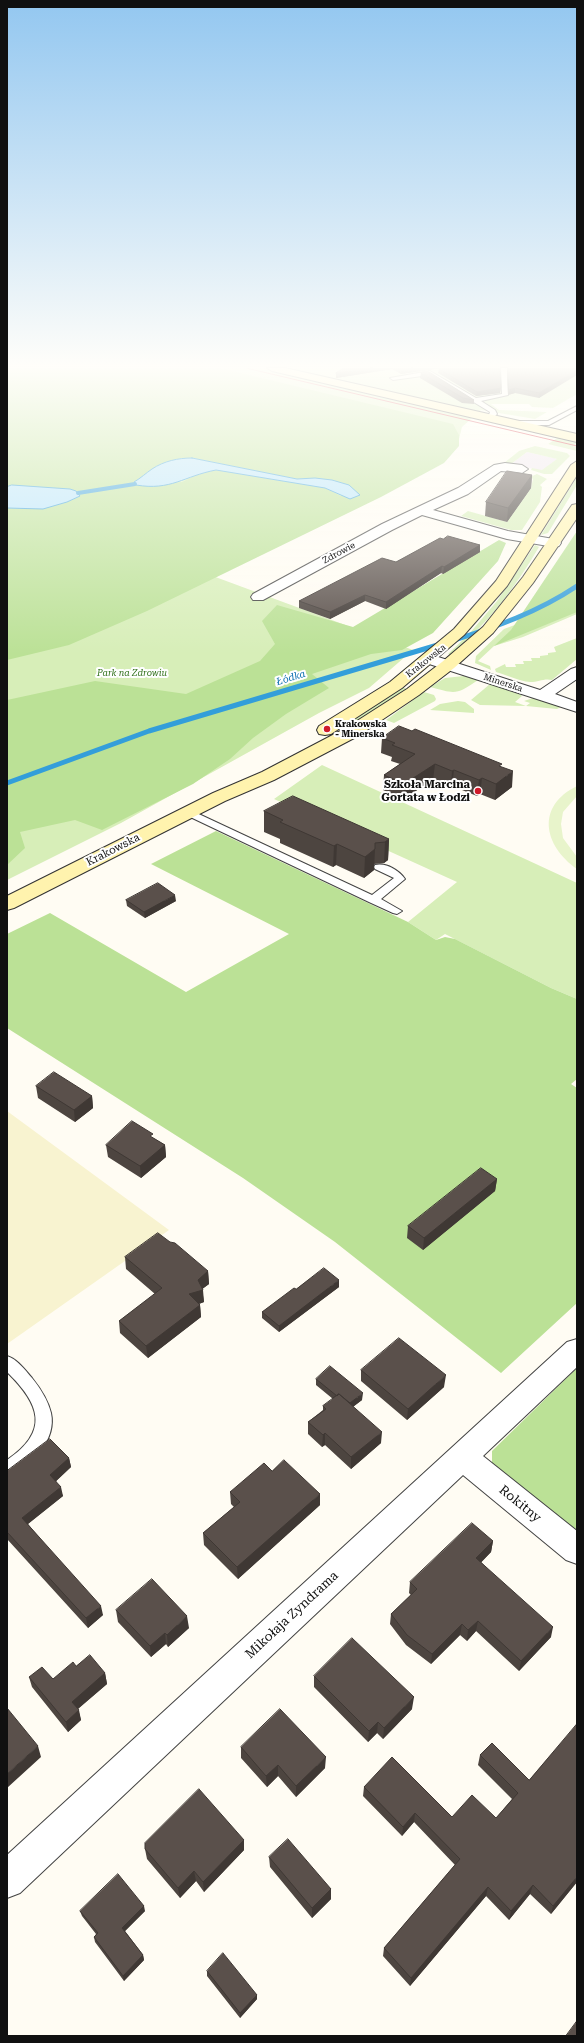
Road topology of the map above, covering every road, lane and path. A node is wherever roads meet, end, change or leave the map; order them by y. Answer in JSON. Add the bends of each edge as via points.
{"nodes":[{"id":1,"x":577,"y":466,"type":"edge"},
{"id":2,"x":522,"y":469,"type":"dead end"},
{"id":3,"x":577,"y":508,"type":"edge"},
{"id":4,"x":421,"y":511,"type":"junction"},
{"id":5,"x":531,"y":539,"type":"junction"},
{"id":6,"x":554,"y":543,"type":"junction"},
{"id":7,"x":258,"y":597,"type":"dead end"},
{"id":8,"x":433,"y":656,"type":"junction"},
{"id":9,"x":448,"y":665,"type":"junction"},
{"id":10,"x":577,"y":672,"type":"edge"},
{"id":11,"x":542,"y":696,"type":"junction"},
{"id":12,"x":577,"y":707,"type":"edge"},
{"id":13,"x":219,"y":797,"type":"junction"},
{"id":14,"x":188,"y":812,"type":"junction"},
{"id":15,"x":379,"y":867,"type":"dead end"},
{"id":16,"x":373,"y":900,"type":"junction"},
{"id":17,"x":7,"y":904,"type":"edge"},
{"id":18,"x":397,"y":911,"type":"dead end"},
{"id":19,"x":577,"y":1350,"type":"edge"},
{"id":20,"x":7,"y":1362,"type":"edge"},
{"id":21,"x":463,"y":1457,"type":"junction"},
{"id":22,"x":7,"y":1469,"type":"edge"},
{"id":23,"x":577,"y":1550,"type":"edge"},
{"id":24,"x":7,"y":1880,"type":"edge"}],
"edges":[{"from":1,"to":5,"type":"main road","name":"Krakowska"},
{"from":2,"to":4,"type":"street","name":"Zdrowie","via":[[498,468],[468,488]]},
{"from":3,"to":6,"type":"main road","name":"Krakowska"},
{"from":4,"to":5,"type":"street","via":[[507,535]]},
{"from":4,"to":7,"type":"street","name":"Zdrowie"},
{"from":5,"to":6,"type":"street"},
{"from":5,"to":8,"type":"main road","name":"Krakowska","via":[[502,583],[459,632]]},
{"from":6,"to":9,"type":"main road","name":"Krakowska","via":[[497,619]]},
{"from":8,"to":9,"type":"street","name":"Minerska"},
{"from":8,"to":13,"type":"main road","name":"Krakowska","via":[[396,685],[256,769]]},
{"from":9,"to":11,"type":"street","name":"Minerska"},
{"from":9,"to":13,"type":"main road","name":"Krakowska","via":[[389,709],[352,732],[268,776]]},
{"from":10,"to":11,"type":"street"},
{"from":11,"to":12,"type":"street","name":"Minerska"},
{"from":13,"to":14,"type":"main road","name":"Krakowska"},
{"from":14,"to":16,"type":"lane"},
{"from":14,"to":17,"type":"main road","name":"Krakowska"},
{"from":15,"to":16,"type":"lane","via":[[396,874],[400,879]]},
{"from":16,"to":18,"type":"lane"},
{"from":19,"to":21,"type":"street","name":"Mikołaja Zyndrama"},
{"from":20,"to":22,"type":"lane","via":[[36,1395],[41,1403],[44,1418],[40,1437],[31,1451]]},
{"from":21,"to":23,"type":"street","name":"Rokitny"},
{"from":21,"to":24,"type":"street","name":"Mikołaja Zyndrama"}]}
